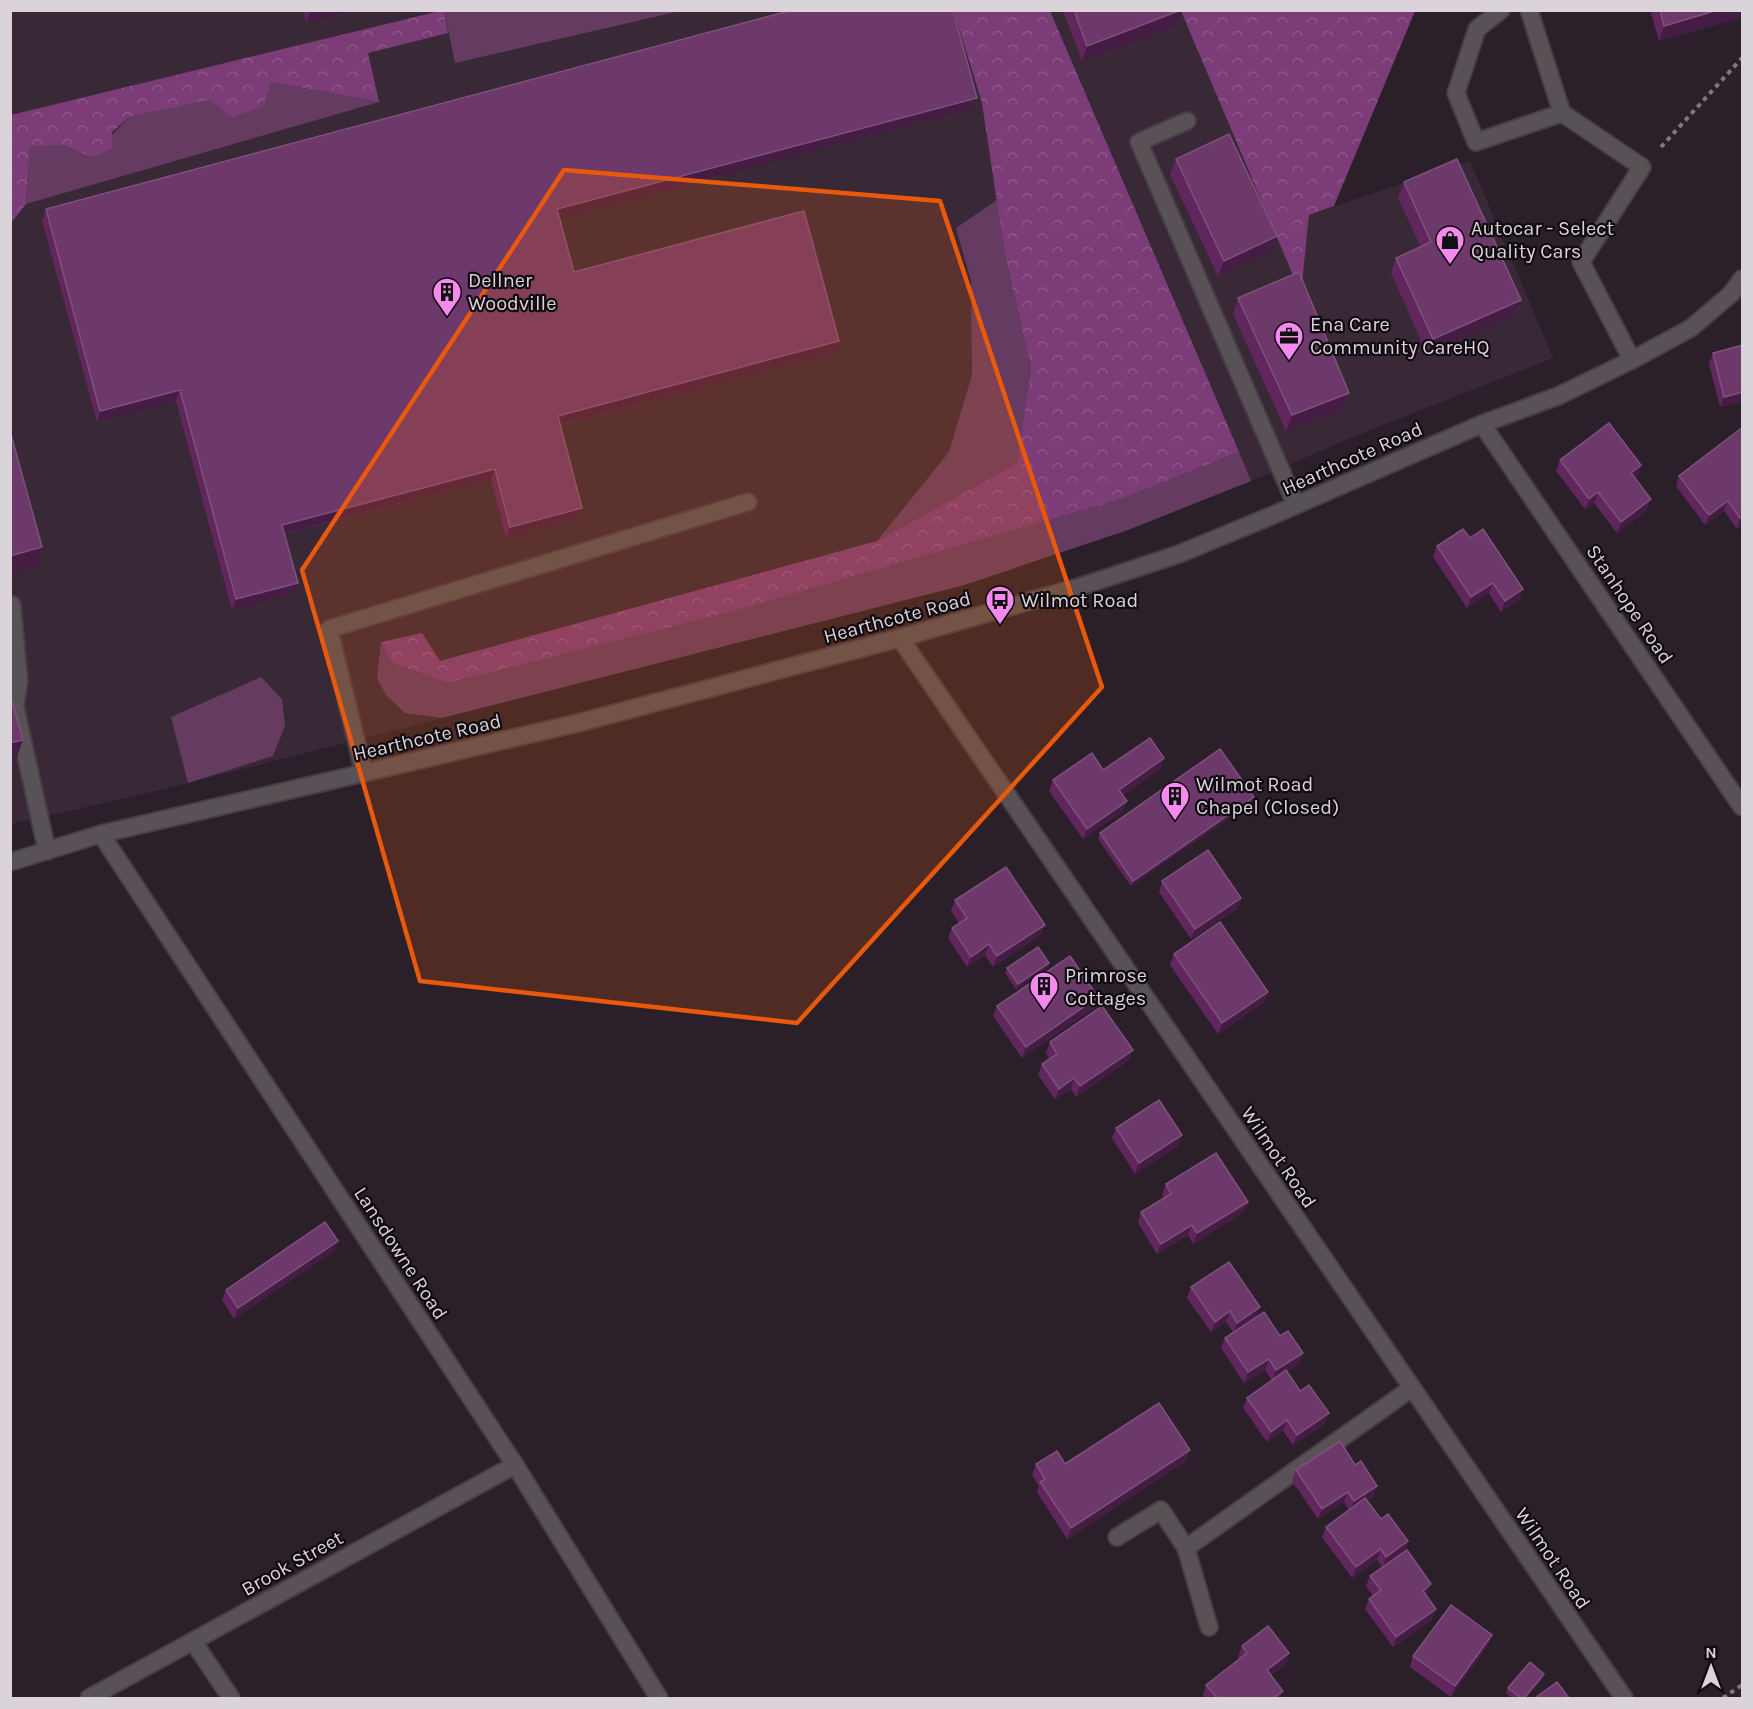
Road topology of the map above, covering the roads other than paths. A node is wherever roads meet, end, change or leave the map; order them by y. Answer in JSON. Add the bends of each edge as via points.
{"nodes":[{"id":1,"x":1501,"y":10,"type":"edge"},
{"id":2,"x":1529,"y":10,"type":"edge"},
{"id":3,"x":1562,"y":113,"type":"junction"},
{"id":4,"x":1187,"y":121,"type":"dead end"},
{"id":5,"x":1743,"y":279,"type":"edge"},
{"id":6,"x":1632,"y":360,"type":"junction"},
{"id":7,"x":1482,"y":424,"type":"junction"},
{"id":8,"x":748,"y":502,"type":"dead end"},
{"id":9,"x":1296,"y":505,"type":"junction"},
{"id":10,"x":12,"y":605,"type":"edge"},
{"id":11,"x":900,"y":638,"type":"junction"},
{"id":12,"x":364,"y":773,"type":"junction"},
{"id":13,"x":1743,"y":807,"type":"edge"},
{"id":14,"x":101,"y":834,"type":"junction"},
{"id":15,"x":47,"y":851,"type":"junction"},
{"id":16,"x":10,"y":862,"type":"edge"},
{"id":17,"x":1412,"y":1388,"type":"junction"},
{"id":18,"x":515,"y":1465,"type":"junction"},
{"id":19,"x":1117,"y":1537,"type":"dead end"},
{"id":20,"x":1186,"y":1548,"type":"junction"},
{"id":21,"x":1209,"y":1628,"type":"dead end"},
{"id":22,"x":193,"y":1641,"type":"junction"},
{"id":23,"x":88,"y":1698,"type":"edge"},
{"id":24,"x":231,"y":1698,"type":"edge"},
{"id":25,"x":659,"y":1698,"type":"edge"},
{"id":26,"x":1624,"y":1698,"type":"edge"}],
"edges":[{"from":1,"to":3,"type":"street","via":[[1477,29],[1456,93],[1476,142]]},
{"from":2,"to":3,"type":"street"},
{"from":3,"to":6,"type":"street","via":[[1642,167],[1581,262]]},
{"from":4,"to":9,"type":"street","via":[[1139,142]]},
{"from":5,"to":6,"type":"street","name":"Hearthcote Road","via":[[1691,328]]},
{"from":6,"to":7,"type":"street","name":"Hearthcote Road","via":[[1558,396]]},
{"from":7,"to":9,"type":"street","name":"Hearthcote Road"},
{"from":7,"to":13,"type":"street","name":"Stanhope Road"},
{"from":8,"to":12,"type":"street","via":[[329,629]]},
{"from":9,"to":11,"type":"street","name":"Hearthcote Road","via":[[1179,554],[1079,588]]},
{"from":10,"to":15,"type":"street","via":[[19,681],[15,706]]},
{"from":11,"to":12,"type":"street","name":"Hearthcote Road","via":[[579,723]]},
{"from":11,"to":17,"type":"street","name":"Wilmot Road"},
{"from":12,"to":14,"type":"street","name":"Hearthcote Road"},
{"from":14,"to":15,"type":"street","name":"Hearthcote Road"},
{"from":14,"to":18,"type":"street","name":"Lansdowne Road"},
{"from":15,"to":16,"type":"street","name":"Hearthcote Road"},
{"from":17,"to":20,"type":"street"},
{"from":17,"to":26,"type":"street","name":"Wilmot Road"},
{"from":18,"to":22,"type":"street","name":"Brook Street"},
{"from":18,"to":25,"type":"street","name":"Lansdowne Road"},
{"from":19,"to":20,"type":"street","via":[[1161,1510]]},
{"from":20,"to":21,"type":"street"},
{"from":22,"to":23,"type":"street","name":"Brook Street"},
{"from":22,"to":24,"type":"street"}]}
